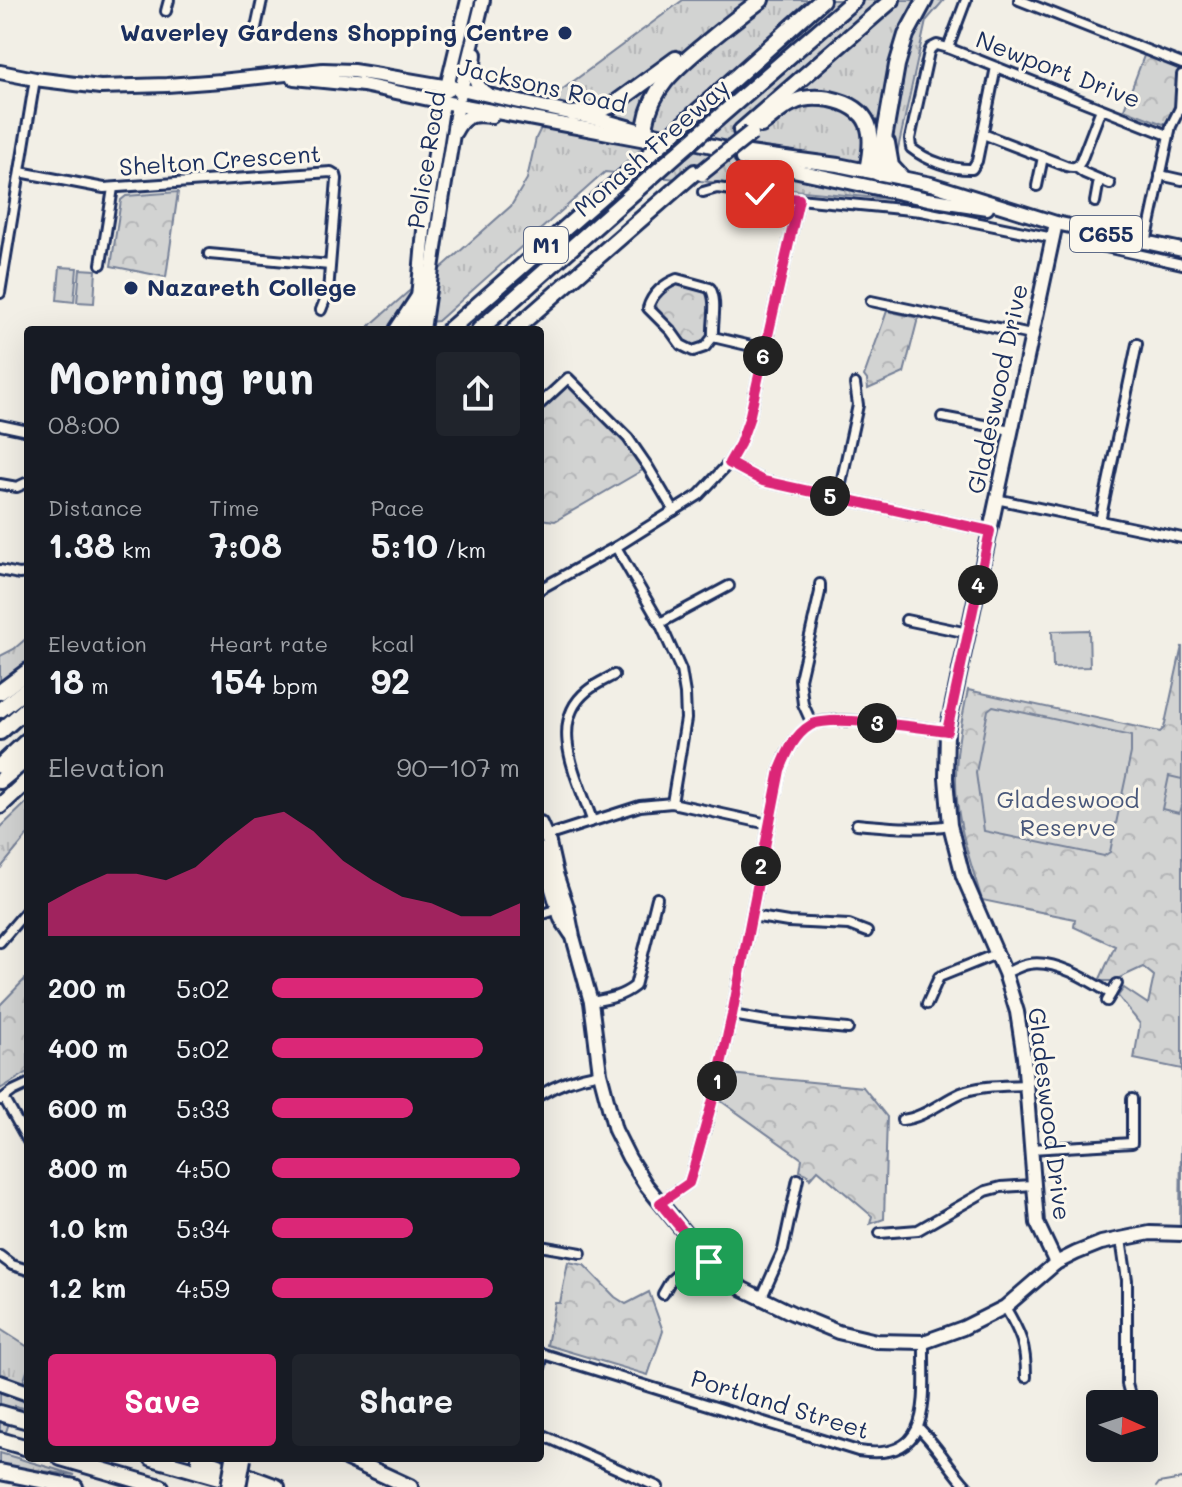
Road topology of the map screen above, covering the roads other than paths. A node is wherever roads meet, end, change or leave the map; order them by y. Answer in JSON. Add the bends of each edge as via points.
{"nodes":[{"id":1,"x":169,"y":0,"type":"edge"},
{"id":2,"x":262,"y":0,"type":"edge"},
{"id":3,"x":468,"y":0,"type":"edge"},
{"id":4,"x":484,"y":0,"type":"edge"},
{"id":5,"x":761,"y":0,"type":"edge"},
{"id":6,"x":822,"y":0,"type":"edge"},
{"id":7,"x":854,"y":0,"type":"edge"},
{"id":8,"x":892,"y":0,"type":"edge"},
{"id":9,"x":925,"y":0,"type":"edge"},
{"id":10,"x":966,"y":0,"type":"edge"},
{"id":11,"x":1019,"y":0,"type":"edge"},
{"id":12,"x":166,"y":11,"type":"dead end"},
{"id":13,"x":733,"y":21,"type":"junction"},
{"id":14,"x":256,"y":28,"type":"dead end"},
{"id":15,"x":948,"y":48,"type":"junction"},
{"id":16,"x":1182,"y":64,"type":"edge"},
{"id":17,"x":996,"y":67,"type":"junction"},
{"id":18,"x":0,"y":72,"type":"edge"},
{"id":19,"x":1182,"y":75,"type":"edge"},
{"id":20,"x":275,"y":76,"type":"junction"},
{"id":21,"x":35,"y":79,"type":"junction"},
{"id":22,"x":446,"y":86,"type":"junction"},
{"id":23,"x":461,"y":89,"type":"junction"},
{"id":24,"x":488,"y":95,"type":"junction"},
{"id":25,"x":443,"y":102,"type":"junction"},
{"id":26,"x":458,"y":104,"type":"junction"},
{"id":27,"x":1181,"y":105,"type":"edge"},
{"id":28,"x":1101,"y":109,"type":"junction"},
{"id":29,"x":887,"y":110,"type":"junction"},
{"id":30,"x":573,"y":114,"type":"junction"},
{"id":31,"x":520,"y":116,"type":"junction"},
{"id":32,"x":746,"y":132,"type":"junction"},
{"id":33,"x":983,"y":134,"type":"junction"},
{"id":34,"x":1168,"y":135,"type":"junction"},
{"id":35,"x":453,"y":136,"type":"junction"},
{"id":36,"x":647,"y":136,"type":"junction"},
{"id":37,"x":1043,"y":157,"type":"junction"},
{"id":38,"x":1076,"y":167,"type":"junction"},
{"id":39,"x":20,"y":172,"type":"junction"},
{"id":40,"x":1160,"y":175,"type":"junction"},
{"id":41,"x":901,"y":177,"type":"junction"},
{"id":42,"x":871,"y":179,"type":"junction"},
{"id":43,"x":1099,"y":180,"type":"junction"},
{"id":44,"x":1182,"y":180,"type":"edge"},
{"id":45,"x":1110,"y":184,"type":"dead end"},
{"id":46,"x":1037,"y":186,"type":"dead end"},
{"id":47,"x":113,"y":188,"type":"junction"},
{"id":48,"x":703,"y":192,"type":"dead end"},
{"id":49,"x":799,"y":199,"type":"junction"},
{"id":50,"x":442,"y":201,"type":"junction"},
{"id":51,"x":1095,"y":202,"type":"dead end"},
{"id":52,"x":1031,"y":215,"type":"junction"},
{"id":53,"x":425,"y":219,"type":"junction"},
{"id":54,"x":1056,"y":223,"type":"junction"},
{"id":55,"x":1097,"y":232,"type":"junction"},
{"id":56,"x":1053,"y":238,"type":"junction"},
{"id":57,"x":1146,"y":243,"type":"junction"},
{"id":58,"x":1182,"y":250,"type":"edge"},
{"id":59,"x":209,"y":254,"type":"dead end"},
{"id":60,"x":101,"y":264,"type":"dead end"},
{"id":61,"x":1182,"y":264,"type":"edge"},
{"id":62,"x":330,"y":265,"type":"junction"},
{"id":63,"x":0,"y":293,"type":"edge"},
{"id":64,"x":418,"y":298,"type":"junction"},
{"id":65,"x":871,"y":301,"type":"dead end"},
{"id":66,"x":321,"y":310,"type":"dead end"},
{"id":67,"x":400,"y":326,"type":"edge"},
{"id":68,"x":414,"y":326,"type":"edge"},
{"id":69,"x":424,"y":326,"type":"edge"},
{"id":70,"x":454,"y":326,"type":"edge"},
{"id":71,"x":484,"y":326,"type":"edge"},
{"id":72,"x":519,"y":326,"type":"edge"},
{"id":73,"x":1031,"y":335,"type":"junction"},
{"id":74,"x":713,"y":337,"type":"junction"},
{"id":75,"x":1137,"y":344,"type":"dead end"},
{"id":76,"x":764,"y":349,"type":"junction"},
{"id":77,"x":855,"y":384,"type":"dead end"},
{"id":78,"x":544,"y":400,"type":"edge"},
{"id":79,"x":942,"y":417,"type":"dead end"},
{"id":80,"x":0,"y":425,"type":"edge"},
{"id":81,"x":24,"y":430,"type":"edge"},
{"id":82,"x":1011,"y":430,"type":"junction"},
{"id":83,"x":729,"y":463,"type":"junction"},
{"id":84,"x":0,"y":484,"type":"edge"},
{"id":85,"x":24,"y":484,"type":"edge"},
{"id":86,"x":838,"y":497,"type":"junction"},
{"id":87,"x":996,"y":499,"type":"junction"},
{"id":88,"x":674,"y":511,"type":"junction"},
{"id":89,"x":1100,"y":521,"type":"junction"},
{"id":90,"x":990,"y":531,"type":"junction"},
{"id":91,"x":1182,"y":538,"type":"edge"},
{"id":92,"x":616,"y":547,"type":"junction"},
{"id":93,"x":0,"y":570,"type":"edge"},
{"id":94,"x":24,"y":573,"type":"edge"},
{"id":95,"x":820,"y":584,"type":"dead end"},
{"id":96,"x":729,"y":586,"type":"dead end"},
{"id":97,"x":544,"y":587,"type":"edge"},
{"id":98,"x":906,"y":620,"type":"dead end"},
{"id":99,"x":660,"y":623,"type":"junction"},
{"id":100,"x":968,"y":633,"type":"junction"},
{"id":101,"x":24,"y":674,"type":"edge"},
{"id":102,"x":614,"y":675,"type":"dead end"},
{"id":103,"x":24,"y":691,"type":"edge"},
{"id":104,"x":0,"y":692,"type":"edge"},
{"id":105,"x":0,"y":710,"type":"edge"},
{"id":106,"x":24,"y":711,"type":"edge"},
{"id":107,"x":812,"y":724,"type":"junction"},
{"id":108,"x":947,"y":731,"type":"junction"},
{"id":109,"x":0,"y":732,"type":"edge"},
{"id":110,"x":24,"y":744,"type":"edge"},
{"id":111,"x":24,"y":761,"type":"edge"},
{"id":112,"x":0,"y":766,"type":"edge"},
{"id":113,"x":0,"y":781,"type":"edge"},
{"id":114,"x":24,"y":784,"type":"edge"},
{"id":115,"x":672,"y":803,"type":"junction"},
{"id":116,"x":0,"y":806,"type":"edge"},
{"id":117,"x":592,"y":820,"type":"junction"},
{"id":118,"x":768,"y":824,"type":"junction"},
{"id":119,"x":857,"y":824,"type":"dead end"},
{"id":120,"x":950,"y":825,"type":"junction"},
{"id":121,"x":544,"y":832,"type":"edge"},
{"id":122,"x":544,"y":838,"type":"edge"},
{"id":123,"x":544,"y":861,"type":"edge"},
{"id":124,"x":657,"y":898,"type":"dead end"},
{"id":125,"x":562,"y":908,"type":"junction"},
{"id":126,"x":544,"y":914,"type":"edge"},
{"id":127,"x":24,"y":915,"type":"edge"},
{"id":128,"x":752,"y":916,"type":"junction"},
{"id":129,"x":867,"y":932,"type":"dead end"},
{"id":130,"x":0,"y":942,"type":"edge"},
{"id":131,"x":996,"y":954,"type":"junction"},
{"id":132,"x":1005,"y":973,"type":"junction"},
{"id":133,"x":1117,"y":984,"type":"dead end"},
{"id":134,"x":591,"y":1002,"type":"junction"},
{"id":135,"x":927,"y":1004,"type":"dead end"},
{"id":136,"x":732,"y":1015,"type":"junction"},
{"id":137,"x":848,"y":1029,"type":"dead end"},
{"id":138,"x":600,"y":1073,"type":"junction"},
{"id":139,"x":1026,"y":1085,"type":"junction"},
{"id":140,"x":24,"y":1086,"type":"edge"},
{"id":141,"x":544,"y":1093,"type":"edge"},
{"id":142,"x":1132,"y":1099,"type":"dead end"},
{"id":143,"x":2,"y":1100,"type":"edge"},
{"id":144,"x":902,"y":1120,"type":"dead end"},
{"id":145,"x":24,"y":1135,"type":"edge"},
{"id":146,"x":1031,"y":1149,"type":"junction"},
{"id":147,"x":798,"y":1179,"type":"dead end"},
{"id":148,"x":1033,"y":1185,"type":"junction"},
{"id":149,"x":660,"y":1203,"type":"junction"},
{"id":150,"x":880,"y":1233,"type":"dead end"},
{"id":151,"x":1182,"y":1234,"type":"edge"},
{"id":152,"x":1121,"y":1239,"type":"junction"},
{"id":153,"x":544,"y":1247,"type":"edge"},
{"id":154,"x":581,"y":1253,"type":"dead end"},
{"id":155,"x":699,"y":1255,"type":"junction"},
{"id":156,"x":0,"y":1256,"type":"edge"},
{"id":157,"x":1056,"y":1263,"type":"junction"},
{"id":158,"x":24,"y":1269,"type":"edge"},
{"id":159,"x":663,"y":1294,"type":"dead end"},
{"id":160,"x":761,"y":1299,"type":"junction"},
{"id":161,"x":1005,"y":1307,"type":"junction"},
{"id":162,"x":924,"y":1342,"type":"junction"},
{"id":163,"x":544,"y":1354,"type":"edge"},
{"id":164,"x":1026,"y":1377,"type":"dead end"},
{"id":165,"x":0,"y":1383,"type":"edge"},
{"id":166,"x":1129,"y":1390,"type":"edge"},
{"id":167,"x":24,"y":1392,"type":"edge"},
{"id":168,"x":0,"y":1413,"type":"edge"},
{"id":169,"x":24,"y":1420,"type":"edge"},
{"id":170,"x":919,"y":1428,"type":"junction"},
{"id":171,"x":544,"y":1436,"type":"edge"},
{"id":172,"x":0,"y":1440,"type":"edge"},
{"id":173,"x":24,"y":1447,"type":"edge"},
{"id":174,"x":75,"y":1462,"type":"edge"},
{"id":175,"x":166,"y":1462,"type":"edge"},
{"id":176,"x":210,"y":1462,"type":"edge"},
{"id":177,"x":239,"y":1462,"type":"edge"},
{"id":178,"x":241,"y":1462,"type":"edge"},
{"id":179,"x":356,"y":1462,"type":"edge"},
{"id":180,"x":0,"y":1472,"type":"edge"},
{"id":181,"x":75,"y":1487,"type":"edge"},
{"id":182,"x":161,"y":1487,"type":"edge"},
{"id":183,"x":228,"y":1487,"type":"edge"},
{"id":184,"x":239,"y":1487,"type":"edge"},
{"id":185,"x":254,"y":1487,"type":"edge"},
{"id":186,"x":277,"y":1487,"type":"edge"},
{"id":187,"x":410,"y":1487,"type":"edge"},
{"id":188,"x":658,"y":1487,"type":"edge"},
{"id":189,"x":967,"y":1487,"type":"edge"}],
"edges":[{"from":1,"to":12,"type":"street"},
{"from":2,"to":14,"type":"street"},
{"from":3,"to":22,"type":"main road","name":"Police Road"},
{"from":4,"to":23,"type":"main road","name":"Police Road"},
{"from":4,"to":24,"type":"main road","via":[[473,68],[479,89]]},
{"from":5,"to":13,"type":"highway"},
{"from":6,"to":70,"type":"highway","name":"Monash Freeway","number":"M1","bridge":true},
{"from":7,"to":71,"type":"highway","name":"Monash Freeway","number":"M1","bridge":true},
{"from":8,"to":32,"type":"highway"},
{"from":9,"to":29,"type":"highway","via":[[906,35]]},
{"from":10,"to":15,"type":"street"},
{"from":11,"to":16,"type":"street"},
{"from":13,"to":30,"type":"highway","via":[[613,105]]},
{"from":13,"to":36,"type":"highway","via":[[662,84],[651,105]]},
{"from":15,"to":17,"type":"street","name":"Newport Drive"},
{"from":15,"to":33,"type":"street","name":"Newport Drive","via":[[937,45],[929,52],[911,148],[943,164],[972,169]]},
{"from":17,"to":28,"type":"street","name":"Newport Drive"},
{"from":17,"to":33,"type":"street"},
{"from":18,"to":21,"type":"main road","name":"Jacksons Road"},
{"from":19,"to":27,"type":"street"},
{"from":20,"to":21,"type":"main road","name":"Jacksons Road","via":[[100,87]]},
{"from":20,"to":22,"type":"main road","name":"Jacksons Road","via":[[353,71]]},
{"from":20,"to":25,"type":"main road","name":"Jacksons Road","via":[[363,85]]},
{"from":21,"to":39,"type":"street"},
{"from":22,"to":23,"type":"main road","name":"Jacksons Road","number":"C655"},
{"from":22,"to":25,"type":"main road","name":"Police Road"},
{"from":23,"to":24,"type":"main road","name":"Jacksons Road","number":"C655"},
{"from":23,"to":26,"type":"main road","name":"Police Road"},
{"from":24,"to":30,"type":"main road","name":"Jacksons Road","number":"C655"},
{"from":25,"to":26,"type":"main road","name":"Jacksons Road","number":"C655"},
{"from":25,"to":53,"type":"main road","name":"Police Road"},
{"from":26,"to":31,"type":"main road","name":"Jacksons Road","number":"C655"},
{"from":26,"to":35,"type":"main road","name":"Police Road"},
{"from":27,"to":34,"type":"street"},
{"from":28,"to":34,"type":"street","name":"Newport Drive"},
{"from":28,"to":38,"type":"street"},
{"from":29,"to":41,"type":"highway","via":[[891,166]]},
{"from":29,"to":42,"type":"highway"},
{"from":30,"to":36,"type":"main road","name":"Jacksons Road","number":"C655"},
{"from":31,"to":35,"type":"main road","via":[[470,116]]},
{"from":31,"to":36,"type":"main road","name":"Jacksons Road","number":"C655"},
{"from":32,"to":42,"type":"highway","via":[[793,102],[820,97],[845,103],[868,125]]},
{"from":32,"to":72,"type":"highway","bridge":true},
{"from":33,"to":37,"type":"street"},
{"from":34,"to":40,"type":"street"},
{"from":35,"to":50,"type":"main road","name":"Police Road"},
{"from":36,"to":42,"type":"main road","name":"Jacksons Road","number":"C655"},
{"from":37,"to":38,"type":"street"},
{"from":37,"to":46,"type":"street"},
{"from":38,"to":43,"type":"street"},
{"from":39,"to":47,"type":"street","name":"Shelton Crescent"},
{"from":39,"to":63,"type":"street"},
{"from":40,"to":44,"type":"street"},
{"from":40,"to":57,"type":"street"},
{"from":41,"to":42,"type":"main road","name":"Jacksons Road","number":"C655"},
{"from":41,"to":52,"type":"main road","name":"Jacksons Road","number":"C655"},
{"from":42,"to":52,"type":"main road","name":"Jacksons Road","number":"C655","via":[[928,199]]},
{"from":43,"to":45,"type":"street"},
{"from":43,"to":51,"type":"street"},
{"from":47,"to":60,"type":"street"},
{"from":47,"to":62,"type":"street","name":"Shelton Crescent","via":[[331,172],[337,179]]},
{"from":48,"to":49,"type":"street","via":[[717,188]]},
{"from":49,"to":56,"type":"street","via":[[921,211]]},
{"from":49,"to":76,"type":"street"},
{"from":50,"to":53,"type":"main road","via":[[433,225]]},
{"from":50,"to":69,"type":"main road","name":"Police Road"},
{"from":52,"to":54,"type":"main road","name":"Jacksons Road","number":"C655"},
{"from":53,"to":64,"type":"main road","name":"Police Road"},
{"from":54,"to":55,"type":"main road","name":"Jacksons Road","number":"C655"},
{"from":54,"to":56,"type":"main road","name":"Gladeswood Drive"},
{"from":55,"to":57,"type":"main road","name":"Jacksons Road","number":"C655"},
{"from":55,"to":61,"type":"street","via":[[1101,246]]},
{"from":56,"to":73,"type":"main road","name":"Gladeswood Drive"},
{"from":57,"to":58,"type":"main road","name":"Jacksons Road","number":"C655"},
{"from":59,"to":62,"type":"street"},
{"from":62,"to":66,"type":"street","name":"Shelton Crescent"},
{"from":64,"to":67,"type":"highway"},
{"from":64,"to":68,"type":"main road","name":"Police Road"},
{"from":65,"to":73,"type":"street"},
{"from":73,"to":82,"type":"main road","name":"Gladeswood Drive"},
{"from":74,"to":74,"type":"street","via":[[693,351],[681,345],[648,308],[650,300],[677,279],[710,288],[715,296]]},
{"from":74,"to":76,"type":"street"},
{"from":75,"to":89,"type":"street"},
{"from":76,"to":83,"type":"street","via":[[749,419]]},
{"from":77,"to":86,"type":"street","via":[[858,405]]},
{"from":78,"to":88,"type":"street","via":[[568,378],[628,438]]},
{"from":79,"to":82,"type":"street"},
{"from":80,"to":81,"type":"street"},
{"from":82,"to":87,"type":"main road","name":"Gladeswood Drive"},
{"from":83,"to":86,"type":"street","via":[[763,481]]},
{"from":83,"to":88,"type":"street","via":[[699,495]]},
{"from":84,"to":85,"type":"street"},
{"from":86,"to":90,"type":"street"},
{"from":87,"to":89,"type":"street"},
{"from":87,"to":90,"type":"main road","name":"Gladeswood Drive"},
{"from":88,"to":92,"type":"street"},
{"from":89,"to":91,"type":"street"},
{"from":90,"to":100,"type":"main road","name":"Gladeswood Drive"},
{"from":92,"to":97,"type":"street"},
{"from":92,"to":99,"type":"street"},
{"from":93,"to":94,"type":"street"},
{"from":95,"to":107,"type":"street","via":[[800,679]]},
{"from":96,"to":99,"type":"street"},
{"from":98,"to":100,"type":"street"},
{"from":99,"to":115,"type":"street","via":[[681,670],[685,694]]},
{"from":100,"to":108,"type":"main road","name":"Gladeswood Drive"},
{"from":101,"to":104,"type":"highway"},
{"from":102,"to":117,"type":"street","via":[[584,693],[566,729]]},
{"from":103,"to":105,"type":"highway"},
{"from":106,"to":109,"type":"highway"},
{"from":107,"to":108,"type":"street","via":[[841,720]]},
{"from":107,"to":118,"type":"street","via":[[791,743]]},
{"from":108,"to":120,"type":"main road","name":"Gladeswood Drive"},
{"from":110,"to":112,"type":"highway"},
{"from":111,"to":113,"type":"highway"},
{"from":114,"to":116,"type":"highway"},
{"from":115,"to":117,"type":"street"},
{"from":115,"to":118,"type":"street"},
{"from":117,"to":121,"type":"street"},
{"from":118,"to":128,"type":"street"},
{"from":119,"to":120,"type":"street","via":[[915,829]]},
{"from":120,"to":131,"type":"main road","name":"Gladeswood Drive","via":[[967,886]]},
{"from":122,"to":125,"type":"main road"},
{"from":123,"to":125,"type":"main road"},
{"from":124,"to":134,"type":"street","via":[[635,986],[616,998]]},
{"from":125,"to":126,"type":"street"},
{"from":125,"to":134,"type":"main road","via":[[561,919],[573,937]]},
{"from":127,"to":130,"type":"street"},
{"from":128,"to":129,"type":"street","via":[[849,925]]},
{"from":128,"to":136,"type":"street"},
{"from":131,"to":132,"type":"main road","name":"Gladeswood Drive"},
{"from":131,"to":135,"type":"street","via":[[939,977]]},
{"from":132,"to":133,"type":"street","via":[[1031,963],[1054,967],[1075,972],[1109,997]]},
{"from":132,"to":139,"type":"main road","name":"Gladeswood Drive","via":[[1017,1012]]},
{"from":134,"to":138,"type":"main road"},
{"from":136,"to":137,"type":"street"},
{"from":136,"to":149,"type":"street","via":[[689,1183]]},
{"from":138,"to":141,"type":"street"},
{"from":138,"to":149,"type":"main road","via":[[615,1130]]},
{"from":139,"to":144,"type":"street","via":[[964,1092]]},
{"from":139,"to":146,"type":"main road","name":"Gladeswood Drive"},
{"from":140,"to":143,"type":"street"},
{"from":142,"to":146,"type":"street","via":[[1132,1143]]},
{"from":143,"to":145,"type":"street"},
{"from":146,"to":148,"type":"main road","name":"Gladeswood Drive"},
{"from":147,"to":160,"type":"street","via":[[783,1250]]},
{"from":148,"to":150,"type":"street","via":[[986,1191],[918,1230]]},
{"from":148,"to":157,"type":"main road","name":"Gladeswood Drive","via":[[1037,1223]]},
{"from":149,"to":155,"type":"main road"},
{"from":151,"to":152,"type":"main road"},
{"from":152,"to":157,"type":"main road"},
{"from":152,"to":166,"type":"street"},
{"from":153,"to":154,"type":"street"},
{"from":155,"to":159,"type":"street"},
{"from":155,"to":160,"type":"main road"},
{"from":156,"to":158,"type":"street"},
{"from":157,"to":161,"type":"main road"},
{"from":160,"to":162,"type":"main road","via":[[838,1332],[876,1341]]},
{"from":161,"to":162,"type":"main road"},
{"from":161,"to":164,"type":"street","via":[[1021,1336]]},
{"from":162,"to":170,"type":"street"},
{"from":163,"to":170,"type":"street","name":"Portland Street","via":[[858,1451],[893,1452]]},
{"from":165,"to":167,"type":"highway"},
{"from":168,"to":169,"type":"highway"},
{"from":170,"to":189,"type":"street"},
{"from":171,"to":188,"type":"street"},
{"from":172,"to":173,"type":"highway"},
{"from":174,"to":182,"type":"highway"},
{"from":175,"to":185,"type":"highway"},
{"from":176,"to":186,"type":"highway"},
{"from":177,"to":183,"type":"main road","bridge":true},
{"from":178,"to":184,"type":"main road","bridge":true},
{"from":179,"to":187,"type":"highway"},
{"from":180,"to":181,"type":"highway"}]}
